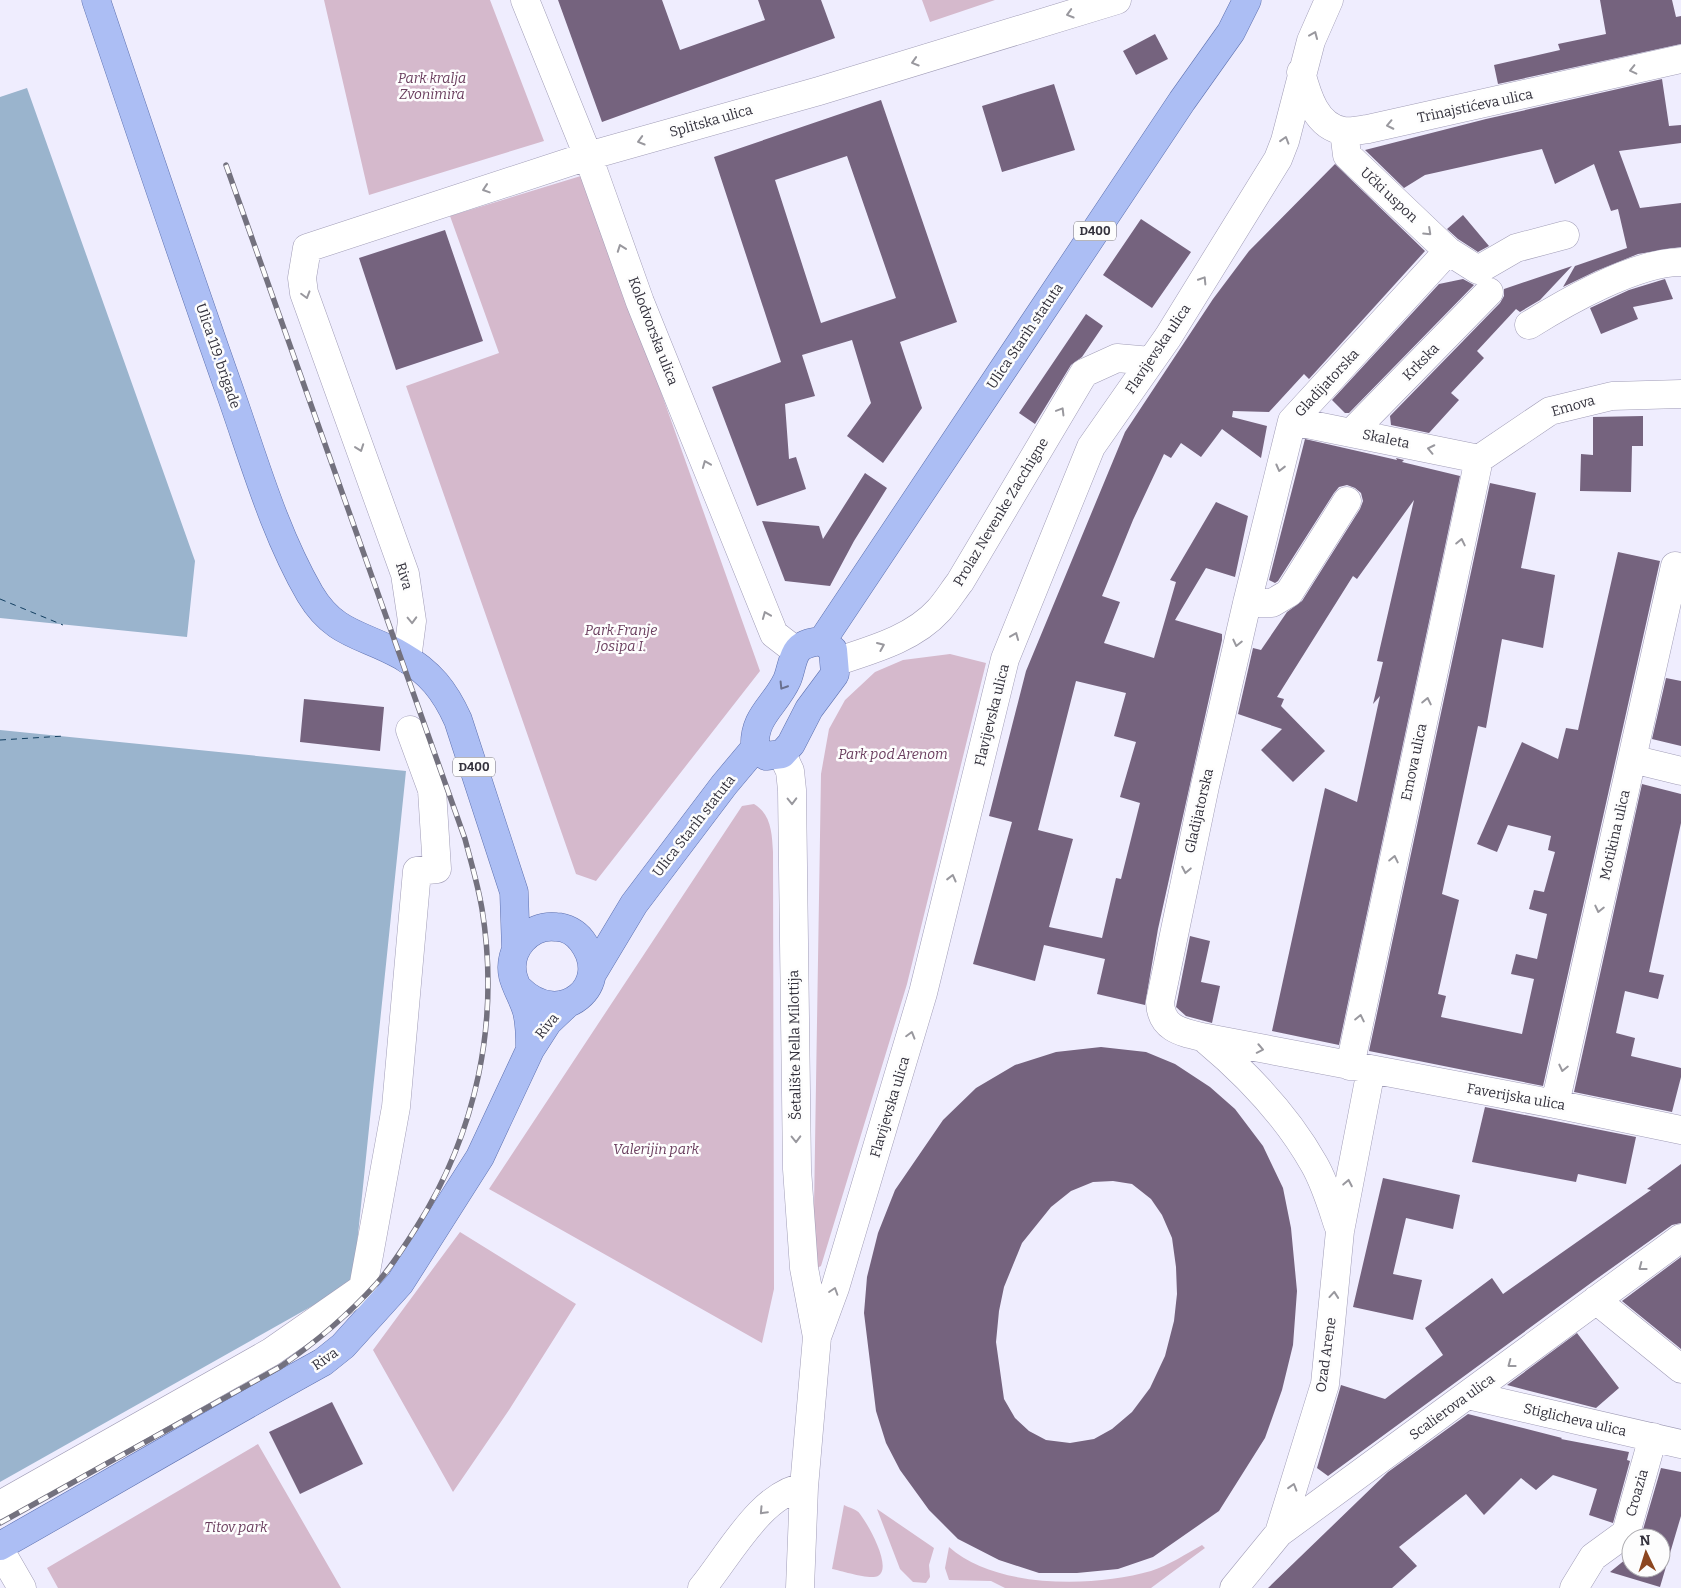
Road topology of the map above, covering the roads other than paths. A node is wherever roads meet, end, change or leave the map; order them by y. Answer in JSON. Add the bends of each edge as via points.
{"nodes":[{"id":1,"x":96,"y":0,"type":"edge"},
{"id":2,"x":524,"y":0,"type":"edge"},
{"id":3,"x":1117,"y":0,"type":"edge"},
{"id":4,"x":1247,"y":0,"type":"edge"},
{"id":5,"x":1267,"y":0,"type":"edge"},
{"id":6,"x":1329,"y":0,"type":"edge"},
{"id":7,"x":1232,"y":32,"type":"junction"},
{"id":8,"x":1681,"y":59,"type":"edge"},
{"id":9,"x":1301,"y":72,"type":"junction"},
{"id":10,"x":1344,"y":131,"type":"junction"},
{"id":11,"x":588,"y":156,"type":"junction"},
{"id":12,"x":1565,"y":235,"type":"dead end"},
{"id":13,"x":307,"y":248,"type":"joint"},
{"id":14,"x":1448,"y":251,"type":"junction"},
{"id":15,"x":1681,"y":262,"type":"edge"},
{"id":16,"x":1489,"y":292,"type":"dead end"},
{"id":17,"x":1529,"y":326,"type":"dead end"},
{"id":18,"x":1151,"y":361,"type":"junction"},
{"id":19,"x":1681,"y":394,"type":"edge"},
{"id":20,"x":1292,"y":421,"type":"junction"},
{"id":21,"x":1352,"y":432,"type":"junction"},
{"id":22,"x":1479,"y":458,"type":"junction"},
{"id":23,"x":1347,"y":501,"type":"dead end"},
{"id":24,"x":1675,"y":566,"type":"dead end"},
{"id":25,"x":1247,"y":602,"type":"junction"},
{"id":26,"x":1670,"y":643,"type":"edge"},
{"id":27,"x":796,"y":651,"type":"junction"},
{"id":28,"x":829,"y":652,"type":"junction"},
{"id":29,"x":407,"y":659,"type":"junction"},
{"id":30,"x":410,"y":730,"type":"dead end"},
{"id":31,"x":755,"y":748,"type":"junction"},
{"id":32,"x":782,"y":754,"type":"junction"},
{"id":33,"x":1632,"y":759,"type":"junction"},
{"id":34,"x":1681,"y":771,"type":"edge"},
{"id":35,"x":514,"y":892,"type":"junction"},
{"id":36,"x":634,"y":904,"type":"junction"},
{"id":37,"x":562,"y":928,"type":"junction"},
{"id":38,"x":516,"y":950,"type":"junction"},
{"id":39,"x":592,"y":974,"type":"junction"},
{"id":40,"x":519,"y":989,"type":"junction"},
{"id":41,"x":567,"y":1004,"type":"junction"},
{"id":42,"x":1164,"y":1021,"type":"joint"},
{"id":43,"x":1202,"y":1037,"type":"junction"},
{"id":44,"x":530,"y":1050,"type":"junction"},
{"id":45,"x":1360,"y":1068,"type":"junction"},
{"id":46,"x":1555,"y":1104,"type":"junction"},
{"id":47,"x":1680,"y":1125,"type":"edge"},
{"id":48,"x":1340,"y":1231,"type":"junction"},
{"id":49,"x":1681,"y":1238,"type":"edge"},
{"id":50,"x":1596,"y":1300,"type":"junction"},
{"id":51,"x":816,"y":1337,"type":"junction"},
{"id":52,"x":1681,"y":1369,"type":"edge"},
{"id":53,"x":1468,"y":1396,"type":"junction"},
{"id":54,"x":1653,"y":1437,"type":"junction"},
{"id":55,"x":1681,"y":1444,"type":"edge"},
{"id":56,"x":804,"y":1487,"type":"junction"},
{"id":57,"x":0,"y":1504,"type":"edge"},
{"id":58,"x":1279,"y":1533,"type":"junction"},
{"id":59,"x":0,"y":1548,"type":"edge"},
{"id":60,"x":22,"y":1588,"type":"edge"},
{"id":61,"x":702,"y":1588,"type":"edge"},
{"id":62,"x":800,"y":1588,"type":"edge"},
{"id":63,"x":1234,"y":1588,"type":"edge"},
{"id":64,"x":1574,"y":1588,"type":"edge"}],
"edges":[{"from":1,"to":29,"type":"main road","name":"Ulica 119. brigade","via":[[288,555],[312,596],[336,624],[346,632]]},
{"from":2,"to":11,"type":"street","name":"Kolodvorska ulica"},
{"from":3,"to":11,"type":"street","name":"Splitska ulica","one_way":true,"via":[[819,91]]},
{"from":4,"to":7,"type":"main road","number":"D400"},
{"from":5,"to":7,"type":"main road","number":"D400"},
{"from":9,"to":6,"type":"street","name":"Flavijevska ulica","one_way":true},
{"from":7,"to":28,"type":"main road","name":"Ulica Starih statuta","number":"D400","via":[[1182,101]]},
{"from":8,"to":10,"type":"street","name":"Trinajstićeva ulica","one_way":true,"via":[[1368,130]]},
{"from":9,"to":10,"type":"street","via":[[1315,112],[1328,124]]},
{"from":18,"to":9,"type":"street","name":"Flavijevska ulica","one_way":true,"via":[[1278,159]]},
{"from":10,"to":14,"type":"street","name":"Učki uspon","one_way":true,"via":[[1347,155]]},
{"from":11,"to":13,"type":"street","name":"Splitska ulica","one_way":true},
{"from":27,"to":11,"type":"street","name":"Kolodvorska ulica","one_way":true,"via":[[774,634],[640,302]]},
{"from":12,"to":14,"type":"street","name":"Učki uspon","via":[[1516,248],[1478,270]]},
{"from":13,"to":29,"type":"street","name":"Riva","one_way":true,"via":[[302,278],[304,293],[405,574],[412,621]]},
{"from":14,"to":20,"type":"street","name":"Gladijatorska"},
{"from":15,"to":17,"type":"street","via":[[1633,272],[1562,305]]},
{"from":16,"to":21,"type":"street","name":"Krkska"},
{"from":28,"to":18,"type":"street","name":"Prolaz Nevenke Zacchigne","one_way":true,"via":[[895,640],[918,628],[938,610],[960,582],[1084,373],[1116,358]]},
{"from":51,"to":18,"type":"street","name":"Flavijevska ulica","one_way":true,"via":[[835,1288],[923,993],[1005,659],[1091,447]]},
{"from":19,"to":22,"type":"street","name":"Emova","via":[[1612,396],[1550,411]]},
{"from":20,"to":21,"type":"street","name":"Skaleta"},
{"from":20,"to":25,"type":"street","name":"Gladijatorska","one_way":true},
{"from":22,"to":21,"type":"street","name":"Skaleta","one_way":true},
{"from":45,"to":22,"type":"street","name":"Emova ulica","one_way":true},
{"from":23,"to":25,"type":"street","via":[[1289,593],[1272,603]]},
{"from":24,"to":26,"type":"street","name":"Motikina ulica"},
{"from":25,"to":42,"type":"street","name":"Gladijatorska","one_way":true,"via":[[1185,874],[1160,1002]]},
{"from":26,"to":33,"type":"street","name":"Motikina ulica"},
{"from":27,"to":28,"type":"main road","via":[[809,642]]},
{"from":27,"to":31,"type":"main road","one_way":true,"via":[[787,680],[754,734]]},
{"from":28,"to":32,"type":"main road","name":"Ulica Starih statuta","number":"D400","via":[[834,674],[808,709],[791,744]]},
{"from":29,"to":35,"type":"main road","number":"D400","via":[[428,675],[448,697]]},
{"from":30,"to":57,"type":"street","via":[[432,790],[437,869],[417,871],[396,1107],[362,1288],[272,1352]]},
{"from":31,"to":32,"type":"main road","via":[[766,756]]},
{"from":31,"to":36,"type":"main road","name":"Ulica Starih statuta"},
{"from":32,"to":51,"type":"street","name":"Šetalište Nella Milottija","one_way":true,"via":[[790,771],[792,790],[797,1169],[804,1268]]},
{"from":33,"to":34,"type":"street"},
{"from":33,"to":46,"type":"street","name":"Motikina ulica","one_way":true},
{"from":35,"to":37,"type":"main road","number":"D400","via":[[542,920]]},
{"from":35,"to":38,"type":"main road","number":"D400"},
{"from":36,"to":37,"type":"main road","name":"Ulica Starih statuta","via":[[608,922],[584,930]]},
{"from":36,"to":39,"type":"main road","name":"Ulica Starih statuta"},
{"from":37,"to":38,"type":"main road","via":[[532,932]]},
{"from":37,"to":39,"type":"main road","number":"D400","via":[[580,937],[588,948]]},
{"from":38,"to":40,"type":"main road","number":"D400","via":[[512,963],[513,977]]},
{"from":39,"to":41,"type":"main road","via":[[579,997]]},
{"from":40,"to":41,"type":"main road","via":[[540,1005],[554,1007]]},
{"from":40,"to":44,"type":"main road","name":"Riva","via":[[527,1012]]},
{"from":41,"to":44,"type":"main road","name":"Riva","via":[[548,1022]]},
{"from":42,"to":43,"type":"street","name":"Ozad Arene","via":[[1188,1034]]},
{"from":43,"to":45,"type":"street","name":"Ozad Arene","one_way":true},
{"from":43,"to":48,"type":"street","name":"Ozad Arene","via":[[1258,1088],[1296,1137],[1327,1189]]},
{"from":44,"to":59,"type":"main road","name":"Riva","via":[[485,1147],[400,1283],[343,1346],[323,1362],[168,1448]]},
{"from":45,"to":46,"type":"street","name":"Faverijska ulica"},
{"from":48,"to":45,"type":"street","name":"Ozad Arene","one_way":true},
{"from":46,"to":47,"type":"street","name":"Faverijska ulica"},
{"from":58,"to":48,"type":"street","name":"Ozad Arene","one_way":true,"via":[[1325,1384]]},
{"from":49,"to":50,"type":"street","name":"Scalierova ulica","one_way":true},
{"from":50,"to":52,"type":"street"},
{"from":50,"to":53,"type":"street","name":"Scalierova ulica","one_way":true},
{"from":51,"to":56,"type":"street","name":"Flavijevska ulica"},
{"from":53,"to":54,"type":"street","name":"Stiglicheva ulica"},
{"from":53,"to":58,"type":"street","name":"Scalierova ulica"},
{"from":54,"to":55,"type":"street","name":"Stiglicheva ulica"},
{"from":54,"to":64,"type":"street","name":"Croazia","via":[[1626,1533],[1593,1557]]},
{"from":56,"to":61,"type":"street","one_way":true,"via":[[791,1489],[777,1497]]},
{"from":56,"to":62,"type":"street","name":"Flavijevska ulica"},
{"from":58,"to":63,"type":"street","name":"Scalierova ulica"},
{"from":59,"to":60,"type":"street"}]}
